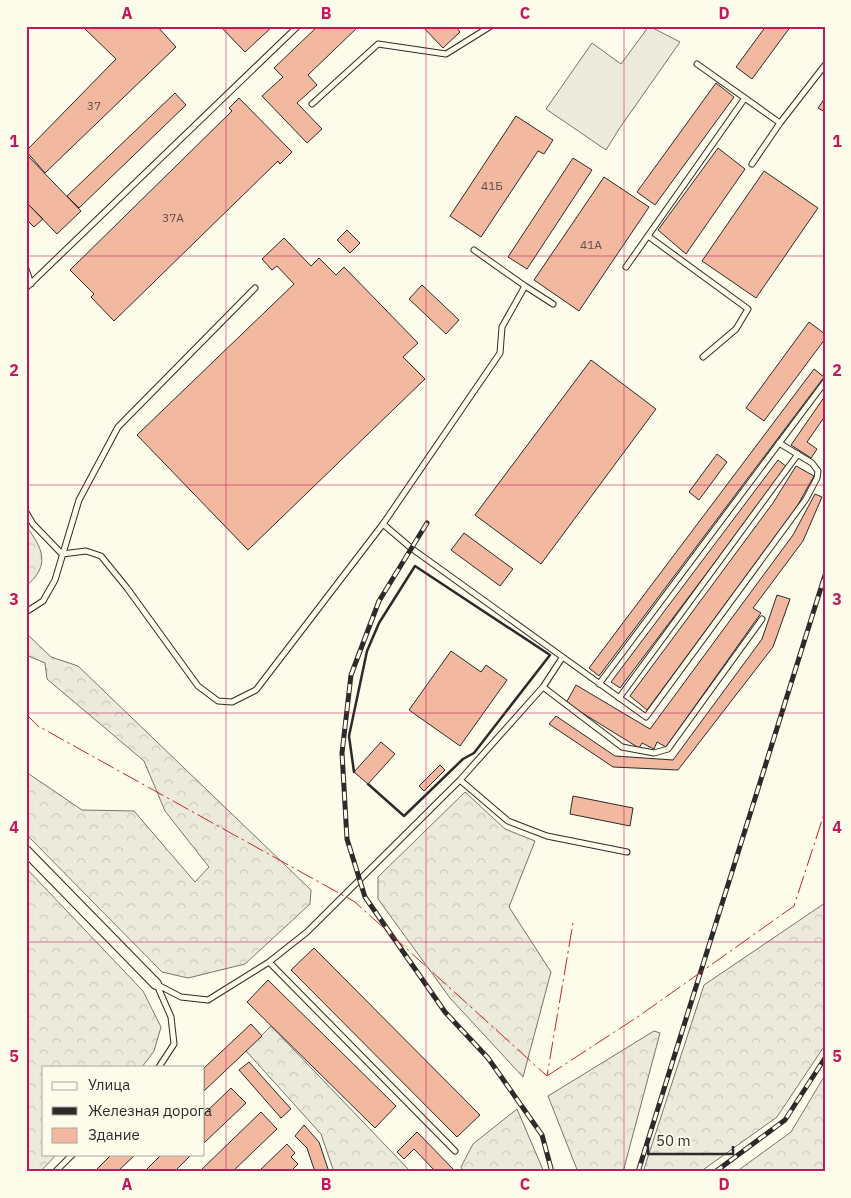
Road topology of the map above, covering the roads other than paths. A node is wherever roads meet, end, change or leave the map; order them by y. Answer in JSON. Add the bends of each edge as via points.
{"nodes":[{"id":1,"x":298,"y":26,"type":"edge"},
{"id":2,"x":491,"y":26,"type":"edge"},
{"id":3,"x":697,"y":64,"type":"dead end"},
{"id":4,"x":825,"y":65,"type":"edge"},
{"id":5,"x":745,"y":98,"type":"junction"},
{"id":6,"x":312,"y":104,"type":"dead end"},
{"id":7,"x":780,"y":123,"type":"junction"},
{"id":8,"x":752,"y":164,"type":"dead end"},
{"id":9,"x":648,"y":236,"type":"junction"},
{"id":10,"x":474,"y":250,"type":"dead end"},
{"id":11,"x":626,"y":267,"type":"dead end"},
{"id":12,"x":26,"y":269,"type":"edge"},
{"id":13,"x":31,"y":284,"type":"junction"},
{"id":14,"x":525,"y":286,"type":"junction"},
{"id":15,"x":26,"y":288,"type":"edge"},
{"id":16,"x":255,"y":288,"type":"dead end"},
{"id":17,"x":553,"y":304,"type":"dead end"},
{"id":18,"x":703,"y":357,"type":"dead end"},
{"id":19,"x":825,"y":382,"type":"edge"},
{"id":20,"x":779,"y":443,"type":"junction"},
{"id":21,"x":798,"y":454,"type":"junction"},
{"id":22,"x":26,"y":512,"type":"edge"},
{"id":23,"x":383,"y":524,"type":"junction"},
{"id":24,"x":62,"y":554,"type":"junction"},
{"id":25,"x":26,"y":612,"type":"edge"},
{"id":26,"x":762,"y":619,"type":"dead end"},
{"id":27,"x":562,"y":658,"type":"junction"},
{"id":28,"x":599,"y":684,"type":"junction"},
{"id":29,"x":543,"y":687,"type":"junction"},
{"id":30,"x":619,"y":698,"type":"junction"},
{"id":31,"x":460,"y":780,"type":"junction"},
{"id":32,"x":26,"y":851,"type":"edge"},
{"id":33,"x":628,"y":852,"type":"dead end"},
{"id":34,"x":269,"y":962,"type":"junction"},
{"id":35,"x":156,"y":984,"type":"junction"},
{"id":36,"x":160,"y":1066,"type":"edge"},
{"id":37,"x":455,"y":1151,"type":"dead end"},
{"id":38,"x":71,"y":1156,"type":"edge"},
{"id":39,"x":55,"y":1172,"type":"edge"}],
"edges":[{"from":1,"to":13,"type":"lane"},
{"from":2,"to":6,"type":"lane","via":[[446,54],[378,44]]},
{"from":3,"to":5,"type":"lane"},
{"from":4,"to":7,"type":"lane"},
{"from":5,"to":7,"type":"lane"},
{"from":5,"to":9,"type":"lane"},
{"from":7,"to":8,"type":"lane"},
{"from":9,"to":11,"type":"lane"},
{"from":9,"to":18,"type":"lane","via":[[748,309],[736,329]]},
{"from":10,"to":14,"type":"lane"},
{"from":12,"to":13,"type":"lane"},
{"from":13,"to":15,"type":"lane"},
{"from":14,"to":17,"type":"lane"},
{"from":14,"to":23,"type":"lane","via":[[502,327],[500,353]]},
{"from":16,"to":24,"type":"lane","via":[[118,427],[79,500]]},
{"from":19,"to":20,"type":"lane"},
{"from":20,"to":21,"type":"lane"},
{"from":20,"to":28,"type":"lane"},
{"from":21,"to":30,"type":"lane"},
{"from":21,"to":30,"type":"lane","via":[[818,471],[806,499],[652,710],[646,717]]},
{"from":22,"to":24,"type":"lane"},
{"from":23,"to":24,"type":"lane","via":[[256,690],[232,702],[218,701],[198,686],[101,556],[86,551]]},
{"from":23,"to":27,"type":"lane"},
{"from":24,"to":25,"type":"lane","via":[[55,580],[43,601]]},
{"from":26,"to":29,"type":"lane","via":[[668,750],[654,753],[622,747]]},
{"from":27,"to":28,"type":"lane"},
{"from":27,"to":29,"type":"lane"},
{"from":28,"to":30,"type":"lane"},
{"from":29,"to":31,"type":"lane"},
{"from":31,"to":33,"type":"lane","via":[[508,821],[547,836]]},
{"from":31,"to":34,"type":"lane","via":[[307,932]]},
{"from":32,"to":35,"type":"street"},
{"from":34,"to":35,"type":"lane","via":[[208,1000],[181,997]]},
{"from":34,"to":37,"type":"lane"},
{"from":35,"to":36,"type":"lane","via":[[171,1017],[174,1044]]},
{"from":38,"to":39,"type":"lane"}]}
